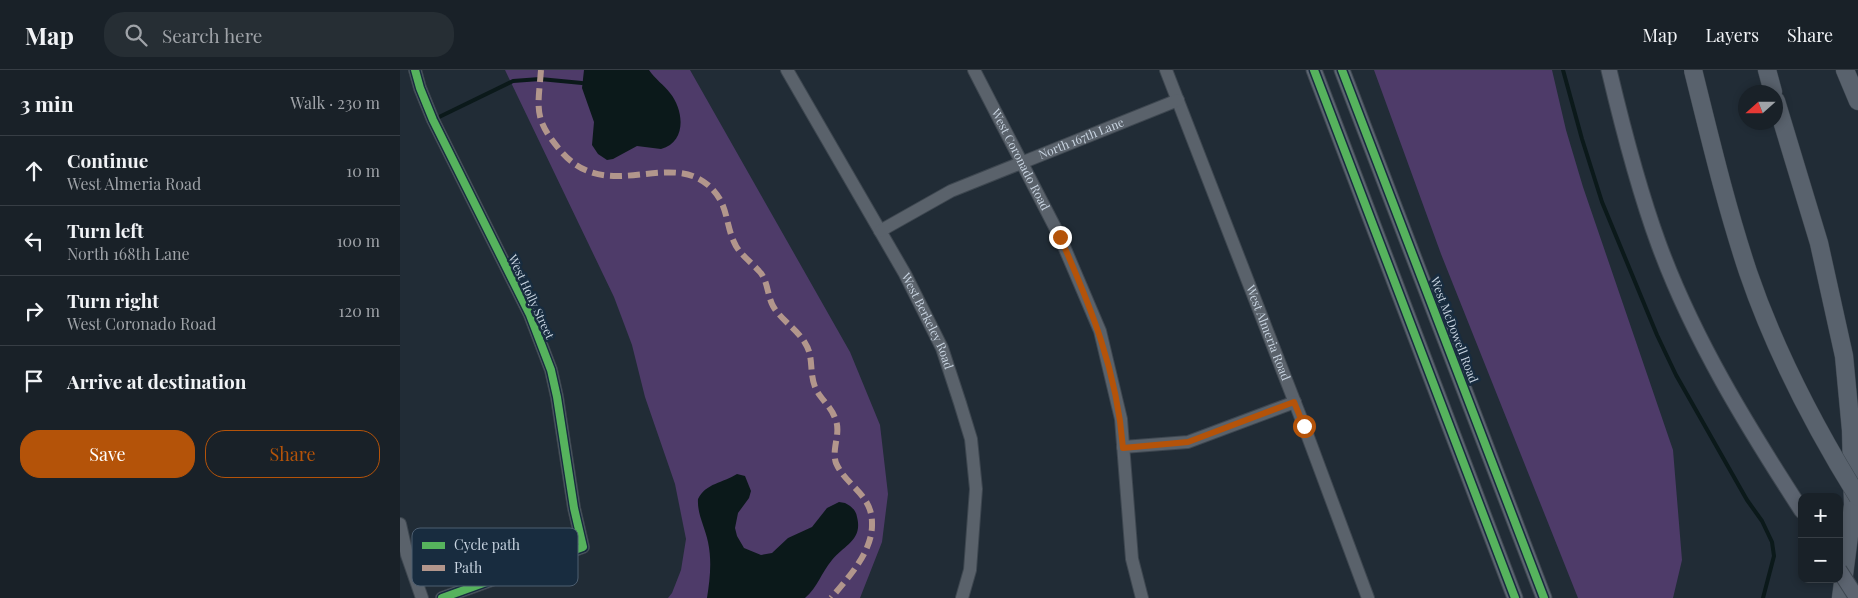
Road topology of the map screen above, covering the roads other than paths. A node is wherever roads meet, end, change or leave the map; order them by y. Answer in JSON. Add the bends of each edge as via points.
{"nodes":[{"id":1,"x":415,"y":70,"type":"edge"},
{"id":2,"x":787,"y":70,"type":"edge"},
{"id":3,"x":974,"y":70,"type":"edge"},
{"id":4,"x":1166,"y":70,"type":"edge"},
{"id":5,"x":1314,"y":70,"type":"edge"},
{"id":6,"x":1342,"y":70,"type":"edge"},
{"id":7,"x":1609,"y":70,"type":"edge"},
{"id":8,"x":1693,"y":70,"type":"edge"},
{"id":9,"x":1767,"y":70,"type":"edge"},
{"id":10,"x":1845,"y":70,"type":"edge"},
{"id":11,"x":1771,"y":85,"type":"edge"},
{"id":12,"x":1178,"y":100,"type":"junction"},
{"id":13,"x":1858,"y":102,"type":"edge"},
{"id":14,"x":1783,"y":124,"type":"edge"},
{"id":15,"x":1022,"y":161,"type":"junction"},
{"id":16,"x":880,"y":231,"type":"junction"},
{"id":17,"x":1294,"y":402,"type":"junction"},
{"id":18,"x":1123,"y":448,"type":"junction"},
{"id":19,"x":1858,"y":497,"type":"edge"},
{"id":20,"x":1798,"y":505,"type":"edge"},
{"id":21,"x":400,"y":524,"type":"edge"},
{"id":22,"x":578,"y":548,"type":"edge"},
{"id":23,"x":412,"y":569,"type":"edge"},
{"id":24,"x":1843,"y":576,"type":"edge"},
{"id":25,"x":418,"y":586,"type":"edge"},
{"id":26,"x":475,"y":586,"type":"edge"},
{"id":27,"x":422,"y":598,"type":"edge"},
{"id":28,"x":442,"y":598,"type":"edge"},
{"id":29,"x":962,"y":598,"type":"edge"},
{"id":30,"x":1142,"y":598,"type":"edge"},
{"id":31,"x":1368,"y":598,"type":"edge"},
{"id":32,"x":1515,"y":598,"type":"edge"},
{"id":33,"x":1544,"y":598,"type":"edge"},
{"id":34,"x":1841,"y":598,"type":"edge"},
{"id":35,"x":1857,"y":598,"type":"edge"}],
"edges":[{"from":1,"to":22,"type":"street","name":"West Holly Street","via":[[433,120],[530,315],[551,370],[583,546]]},
{"from":2,"to":16,"type":"street","name":"West Berkeley Road"},
{"from":3,"to":15,"type":"street","name":"West Coronado Road"},
{"from":4,"to":12,"type":"street","name":"West Almeria Road"},
{"from":5,"to":32,"type":"main road"},
{"from":6,"to":33,"type":"main road","name":"West McDowell Road"},
{"from":7,"to":20,"type":"main road","via":[[1642,194],[1681,298],[1748,426]]},
{"from":8,"to":19,"type":"highway","bridge":true,"via":[[1733,225],[1768,324],[1802,398]]},
{"from":9,"to":11,"type":"highway"},
{"from":10,"to":13,"type":"highway"},
{"from":12,"to":15,"type":"street","name":"North 167th Lane"},
{"from":12,"to":17,"type":"street","name":"West Almeria Road"},
{"from":14,"to":34,"type":"highway","via":[[1819,244],[1844,356],[1851,430],[1853,505]]},
{"from":15,"to":16,"type":"street","name":"North 167th Lane","via":[[952,191]]},
{"from":15,"to":18,"type":"street","name":"West Coronado Road","via":[[1060,237],[1100,331],[1121,419]]},
{"from":16,"to":29,"type":"street","name":"West Berkeley Road","via":[[942,348],[971,439],[976,489],[970,570]]},
{"from":17,"to":18,"type":"street","via":[[1188,442]]},
{"from":17,"to":31,"type":"street","name":"West Almeria Road"},
{"from":18,"to":30,"type":"street","name":"West Coronado Road","via":[[1132,559]]},
{"from":21,"to":23,"type":"street"},
{"from":24,"to":35,"type":"main road","bridge":true},
{"from":25,"to":27,"type":"street"},
{"from":26,"to":28,"type":"street","name":"West Holly Street"}]}
